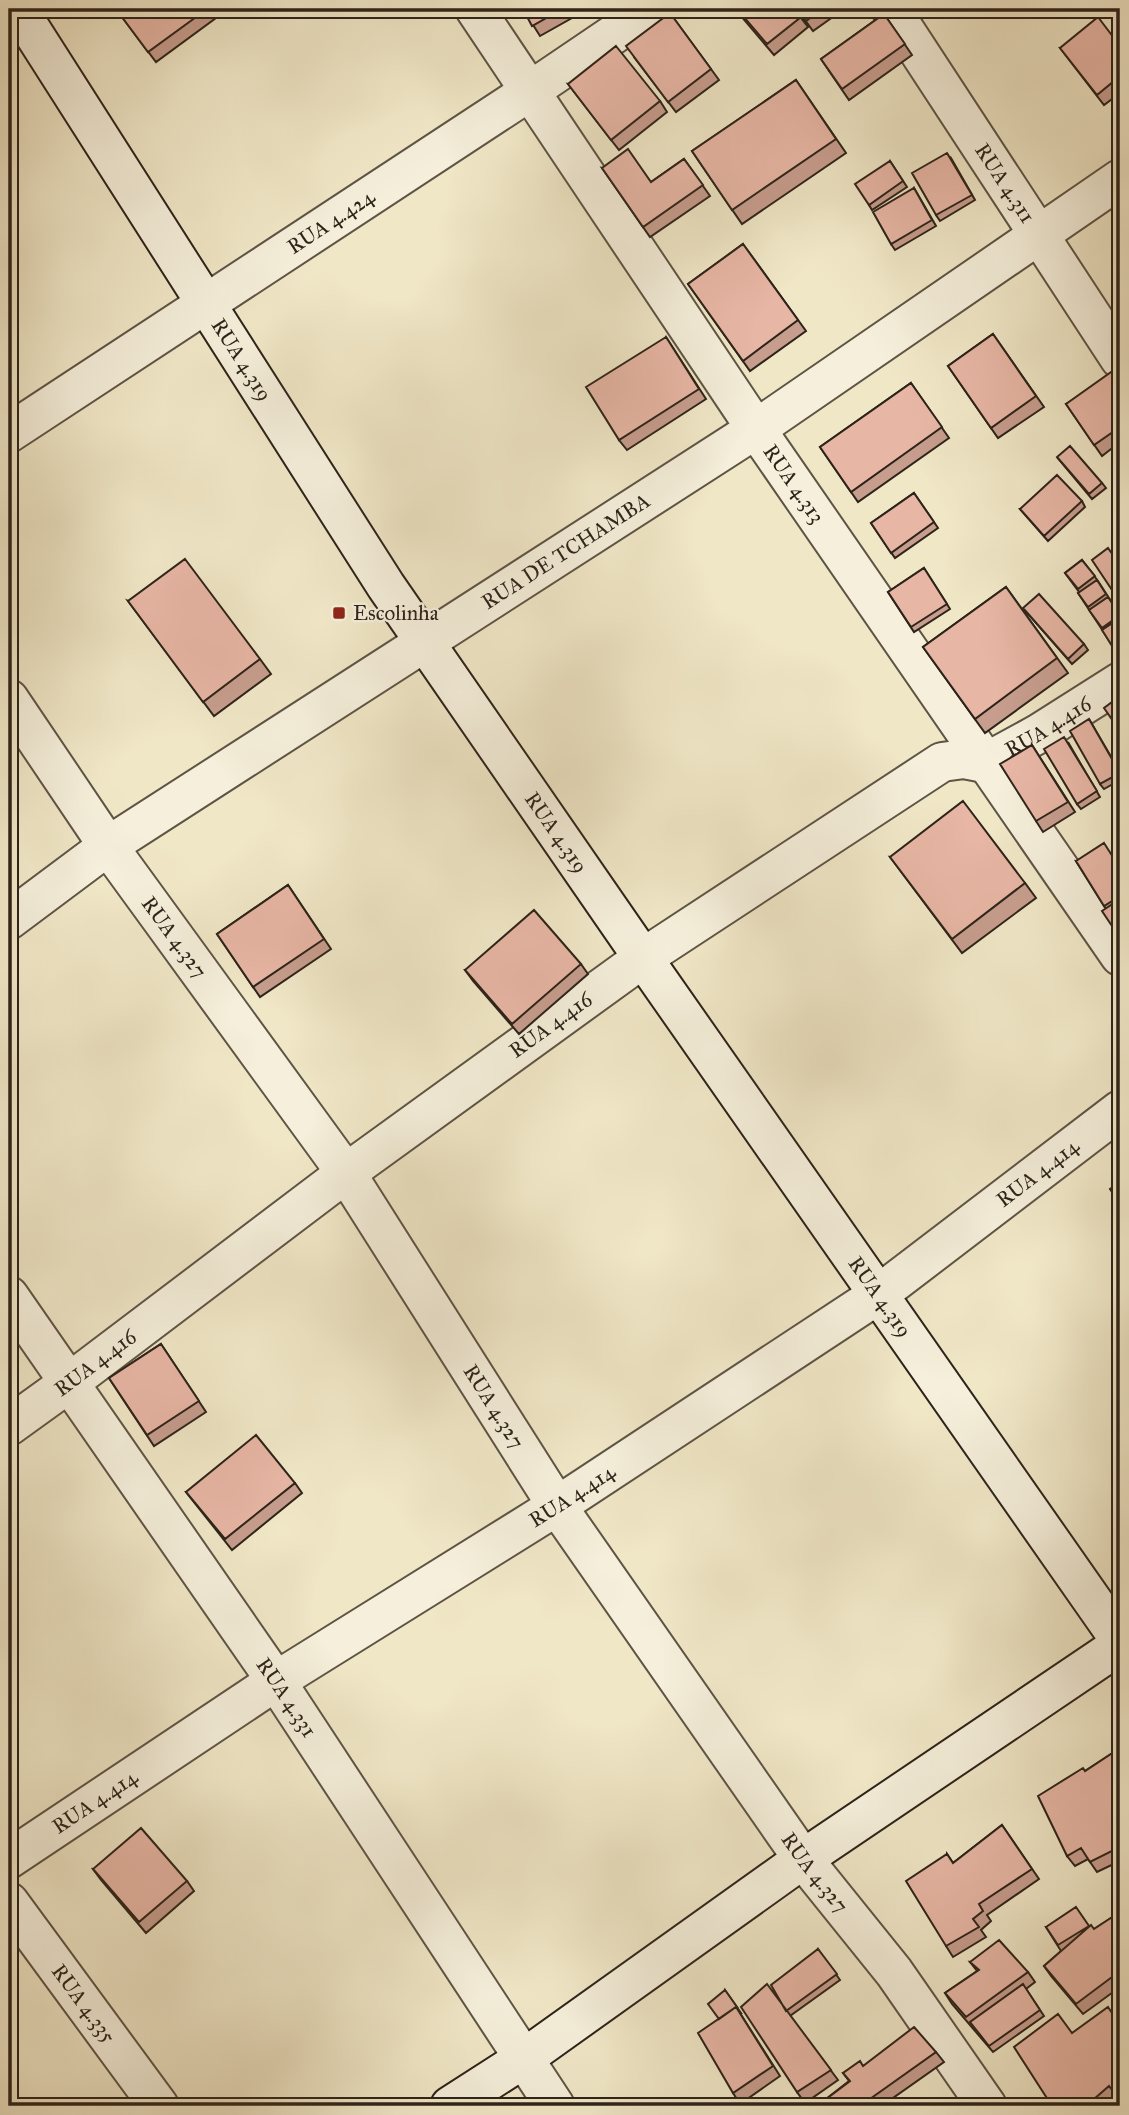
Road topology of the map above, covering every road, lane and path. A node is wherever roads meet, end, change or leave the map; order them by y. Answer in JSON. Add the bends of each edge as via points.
{"nodes":[{"id":1,"x":18,"y":9,"type":"edge"},
{"id":2,"x":475,"y":9,"type":"edge"},
{"id":3,"x":651,"y":9,"type":"edge"},
{"id":4,"x":891,"y":9,"type":"edge"},
{"id":5,"x":530,"y":91,"type":"junction"},
{"id":6,"x":1120,"y":179,"type":"edge"},
{"id":7,"x":1038,"y":236,"type":"junction"},
{"id":8,"x":207,"y":303,"type":"junction"},
{"id":9,"x":1120,"y":359,"type":"edge"},
{"id":10,"x":756,"y":429,"type":"junction"},
{"id":11,"x":9,"y":433,"type":"edge"},
{"id":12,"x":424,"y":641,"type":"junction"},
{"id":13,"x":1120,"y":682,"type":"edge"},
{"id":14,"x":9,"y":699,"type":"edge"},
{"id":15,"x":985,"y":762,"type":"junction"},
{"id":16,"x":107,"y":846,"type":"junction"},
{"id":17,"x":9,"y":920,"type":"edge"},
{"id":18,"x":1120,"y":956,"type":"edge"},
{"id":19,"x":643,"y":958,"type":"junction"},
{"id":20,"x":1120,"y":1110,"type":"edge"},
{"id":21,"x":346,"y":1173,"type":"junction"},
{"id":22,"x":879,"y":1294,"type":"junction"},
{"id":23,"x":9,"y":1296,"type":"edge"},
{"id":24,"x":70,"y":1382,"type":"junction"},
{"id":25,"x":9,"y":1426,"type":"edge"},
{"id":26,"x":557,"y":1506,"type":"junction"},
{"id":27,"x":1120,"y":1642,"type":"edge"},
{"id":28,"x":276,"y":1681,"type":"junction"},
{"id":29,"x":9,"y":1859,"type":"edge"},
{"id":30,"x":803,"y":1859,"type":"junction"},
{"id":31,"x":9,"y":1902,"type":"edge"},
{"id":32,"x":523,"y":2059,"type":"junction"},
{"id":33,"x":159,"y":2106,"type":"edge"},
{"id":34,"x":450,"y":2106,"type":"edge"},
{"id":35,"x":555,"y":2106,"type":"edge"},
{"id":36,"x":987,"y":2106,"type":"edge"}],
"edges":[{"from":1,"to":8,"type":"street","name":"RUA 4.319"},
{"from":2,"to":5,"type":"street","name":"RUA 4.313"},
{"from":3,"to":5,"type":"street","name":"RUA 4.424"},
{"from":4,"to":7,"type":"street","name":"RUA 4.311"},
{"from":5,"to":8,"type":"street","name":"RUA 4.424"},
{"from":5,"to":10,"type":"street","name":"RUA 4.313"},
{"from":6,"to":7,"type":"street","name":"RUA DE TCHAMBA"},
{"from":7,"to":9,"type":"street","name":"RUA 4.311"},
{"from":7,"to":10,"type":"street","name":"RUA DE TCHAMBA"},
{"from":8,"to":11,"type":"street","name":"RUA 4.424"},
{"from":8,"to":12,"type":"street","name":"RUA 4.319"},
{"from":10,"to":12,"type":"street","name":"RUA DE TCHAMBA"},
{"from":10,"to":15,"type":"street","name":"RUA 4.313"},
{"from":12,"to":16,"type":"street","name":"RUA DE TCHAMBA"},
{"from":12,"to":19,"type":"street","name":"RUA 4.319"},
{"from":13,"to":15,"type":"street","name":"RUA 4.416"},
{"from":14,"to":16,"type":"street","name":"RUA 4.327"},
{"from":15,"to":18,"type":"street","name":"RUA 4.313"},
{"from":15,"to":19,"type":"street","name":"RUA 4.416","via":[[942,762]]},
{"from":16,"to":17,"type":"street","name":"RUA DE TCHAMBA"},
{"from":16,"to":21,"type":"street","name":"RUA 4.327"},
{"from":19,"to":21,"type":"street","name":"RUA 4.416"},
{"from":19,"to":22,"type":"street","name":"RUA 4.319"},
{"from":20,"to":22,"type":"street","name":"RUA 4.414"},
{"from":21,"to":24,"type":"street","name":"RUA 4.416"},
{"from":21,"to":26,"type":"street","name":"RUA 4.327"},
{"from":22,"to":26,"type":"street","name":"RUA 4.414"},
{"from":22,"to":27,"type":"street","name":"RUA 4.319"},
{"from":23,"to":24,"type":"street","name":"RUA 4.331"},
{"from":24,"to":25,"type":"street","name":"RUA 4.416"},
{"from":24,"to":28,"type":"street","name":"RUA 4.331"},
{"from":26,"to":28,"type":"street","name":"RUA 4.414"},
{"from":26,"to":30,"type":"street","name":"RUA 4.327"},
{"from":27,"to":30,"type":"street"},
{"from":28,"to":29,"type":"street","name":"RUA 4.414"},
{"from":28,"to":32,"type":"street","name":"RUA 4.331"},
{"from":30,"to":32,"type":"street"},
{"from":30,"to":36,"type":"street","name":"RUA 4.327","via":[[894,1972]]},
{"from":31,"to":33,"type":"street","name":"RUA 4.335"},
{"from":32,"to":34,"type":"street"},
{"from":32,"to":35,"type":"street","name":"RUA 4.331"}]}
